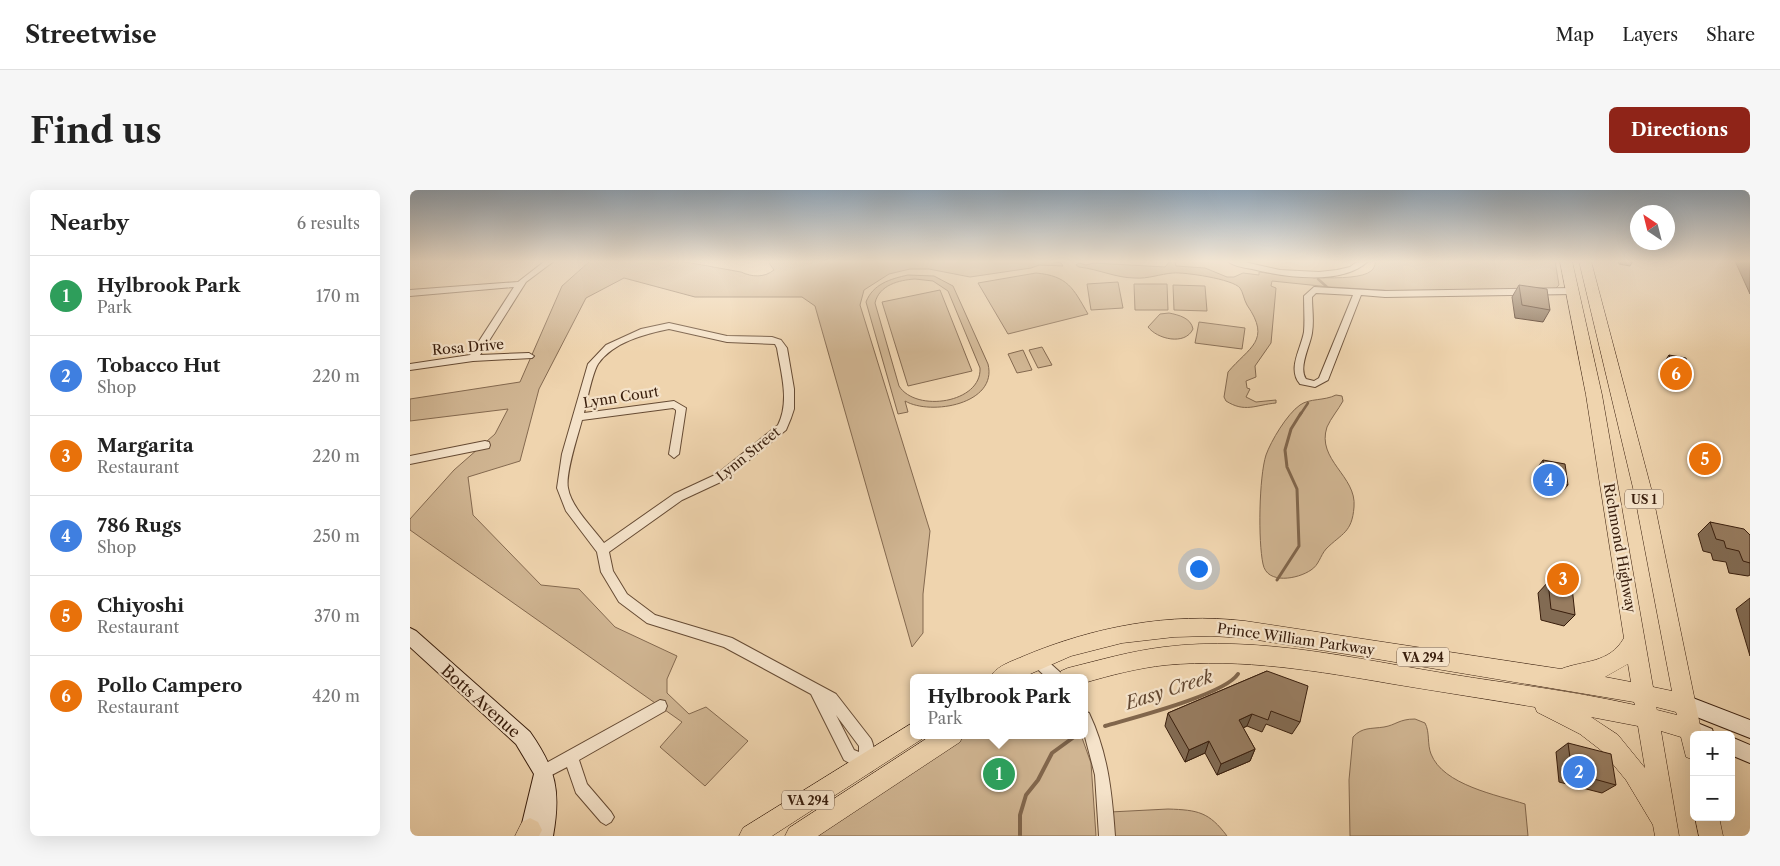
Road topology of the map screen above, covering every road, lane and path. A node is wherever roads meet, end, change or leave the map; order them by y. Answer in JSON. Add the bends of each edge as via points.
{"nodes":[{"id":1,"x":433,"y":291,"type":"edge"},
{"id":2,"x":515,"y":291,"type":"edge"},
{"id":3,"x":1317,"y":291,"type":"edge"},
{"id":4,"x":1335,"y":291,"type":"edge"},
{"id":5,"x":1593,"y":291,"type":"edge"},
{"id":6,"x":1573,"y":292,"type":"joint"},
{"id":7,"x":410,"y":293,"type":"edge"},
{"id":8,"x":1358,"y":293,"type":"junction"},
{"id":9,"x":529,"y":356,"type":"dead end"},
{"id":10,"x":473,"y":358,"type":"junction"},
{"id":11,"x":410,"y":367,"type":"edge"},
{"id":12,"x":577,"y":417,"type":"junction"},
{"id":13,"x":485,"y":445,"type":"dead end"},
{"id":14,"x":674,"y":454,"type":"dead end"},
{"id":15,"x":410,"y":460,"type":"edge"},
{"id":16,"x":603,"y":550,"type":"junction"},
{"id":17,"x":1218,"y":627,"type":"junction"},
{"id":18,"x":410,"y":636,"type":"edge"},
{"id":19,"x":1635,"y":638,"type":"junction"},
{"id":20,"x":1220,"y":652,"type":"junction"},
{"id":21,"x":1037,"y":660,"type":"junction"},
{"id":22,"x":1008,"y":674,"type":"edge"},
{"id":23,"x":1053,"y":674,"type":"edge"},
{"id":24,"x":1082,"y":674,"type":"edge"},
{"id":25,"x":1556,"y":678,"type":"junction"},
{"id":26,"x":1644,"y":694,"type":"junction"},
{"id":27,"x":1522,"y":695,"type":"junction"},
{"id":28,"x":1685,"y":704,"type":"junction"},
{"id":29,"x":660,"y":706,"type":"dead end"},
{"id":30,"x":1648,"y":717,"type":"junction"},
{"id":31,"x":1088,"y":727,"type":"edge"},
{"id":32,"x":1750,"y":730,"type":"edge"},
{"id":33,"x":1694,"y":731,"type":"edge"},
{"id":34,"x":910,"y":735,"type":"edge"},
{"id":35,"x":1690,"y":735,"type":"edge"},
{"id":36,"x":946,"y":739,"type":"edge"},
{"id":37,"x":1735,"y":748,"type":"edge"},
{"id":38,"x":1750,"y":754,"type":"edge"},
{"id":39,"x":571,"y":757,"type":"junction"},
{"id":40,"x":866,"y":763,"type":"junction"},
{"id":41,"x":544,"y":772,"type":"junction"},
{"id":42,"x":876,"y":785,"type":"junction"},
{"id":43,"x":606,"y":817,"type":"dead end"},
{"id":44,"x":1708,"y":821,"type":"edge"},
{"id":45,"x":1666,"y":831,"type":"edge"},
{"id":46,"x":532,"y":835,"type":"edge"},
{"id":47,"x":750,"y":836,"type":"edge"},
{"id":48,"x":797,"y":836,"type":"edge"},
{"id":49,"x":1107,"y":836,"type":"edge"},
{"id":50,"x":1711,"y":836,"type":"edge"}],
"edges":[{"from":1,"to":7,"type":"street"},
{"from":2,"to":10,"type":"street"},
{"from":3,"to":8,"type":"street","via":[[1308,294],[1308,332],[1300,368],[1300,379],[1310,384],[1323,380]]},
{"from":4,"to":8,"type":"street"},
{"from":5,"to":28,"type":"main road","number":"US 1","via":[[1643,492]]},
{"from":6,"to":8,"type":"street"},
{"from":6,"to":19,"type":"main road","name":"Richmond Highway","number":"US 1"},
{"from":9,"to":10,"type":"street","name":"Rosa Drive"},
{"from":10,"to":11,"type":"street","name":"Rosa Drive"},
{"from":12,"to":14,"type":"street","name":"Lynn Court","via":[[674,404],[681,408]]},
{"from":12,"to":16,"type":"street","name":"Lynn Street","via":[[562,488],[572,511]]},
{"from":12,"to":16,"type":"street","name":"Lynn Street","via":[[597,358],[618,341],[644,331],[669,326],[727,339],[772,340],[782,348],[791,406],[782,427],[721,477],[678,497]]},
{"from":13,"to":15,"type":"street"},
{"from":16,"to":40,"type":"street","name":"Lynn Street","via":[[613,586],[636,609],[651,619],[727,642],[816,691],[849,755]]},
{"from":17,"to":20,"type":"main road"},
{"from":17,"to":21,"type":"main road","name":"Prince William Parkway","number":"VA 294","via":[[1126,634],[1076,646]]},
{"from":17,"to":25,"type":"main road","name":"Prince William Parkway","number":"VA 294"},
{"from":18,"to":41,"type":"street","name":"Botts Avenue","via":[[523,738]]},
{"from":19,"to":25,"type":"main road","via":[[1626,654],[1613,665],[1594,672]]},
{"from":19,"to":26,"type":"main road","name":"Richmond Highway","number":"US 1"},
{"from":20,"to":24,"type":"main road","name":"Prince William Parkway","number":"VA 294","via":[[1127,661]]},
{"from":20,"to":27,"type":"main road","name":"Prince William Parkway","number":"VA 294","via":[[1320,662]]},
{"from":21,"to":22,"type":"main road","name":"Prince William Parkway","number":"VA 294"},
{"from":21,"to":23,"type":"street"},
{"from":25,"to":26,"type":"main road","name":"Prince William Parkway","number":"VA 294"},
{"from":26,"to":28,"type":"main road","name":"Prince William Parkway","number":"VA 294"},
{"from":26,"to":30,"type":"main road","name":"Richmond Highway","number":"US 1"},
{"from":27,"to":30,"type":"main road","name":"Prince William Parkway","number":"VA 294"},
{"from":27,"to":45,"type":"main road","via":[[1590,728],[1607,740],[1631,768]]},
{"from":28,"to":32,"type":"street"},
{"from":28,"to":33,"type":"main road","number":"US 1"},
{"from":29,"to":39,"type":"street"},
{"from":30,"to":35,"type":"main road","name":"Prince William Parkway","number":"VA 294"},
{"from":30,"to":45,"type":"main road","name":"Richmond Highway","number":"US 1"},
{"from":31,"to":49,"type":"street","via":[[1101,762]]},
{"from":34,"to":40,"type":"main road","number":"VA 294"},
{"from":36,"to":42,"type":"main road","number":"VA 294"},
{"from":37,"to":38,"type":"street"},
{"from":39,"to":41,"type":"street"},
{"from":39,"to":43,"type":"street","via":[[581,788]]},
{"from":40,"to":42,"type":"street"},
{"from":40,"to":47,"type":"main road","number":"VA 294"},
{"from":41,"to":46,"type":"street"},
{"from":42,"to":48,"type":"main road","number":"VA 294"},
{"from":44,"to":50,"type":"main road"}]}
